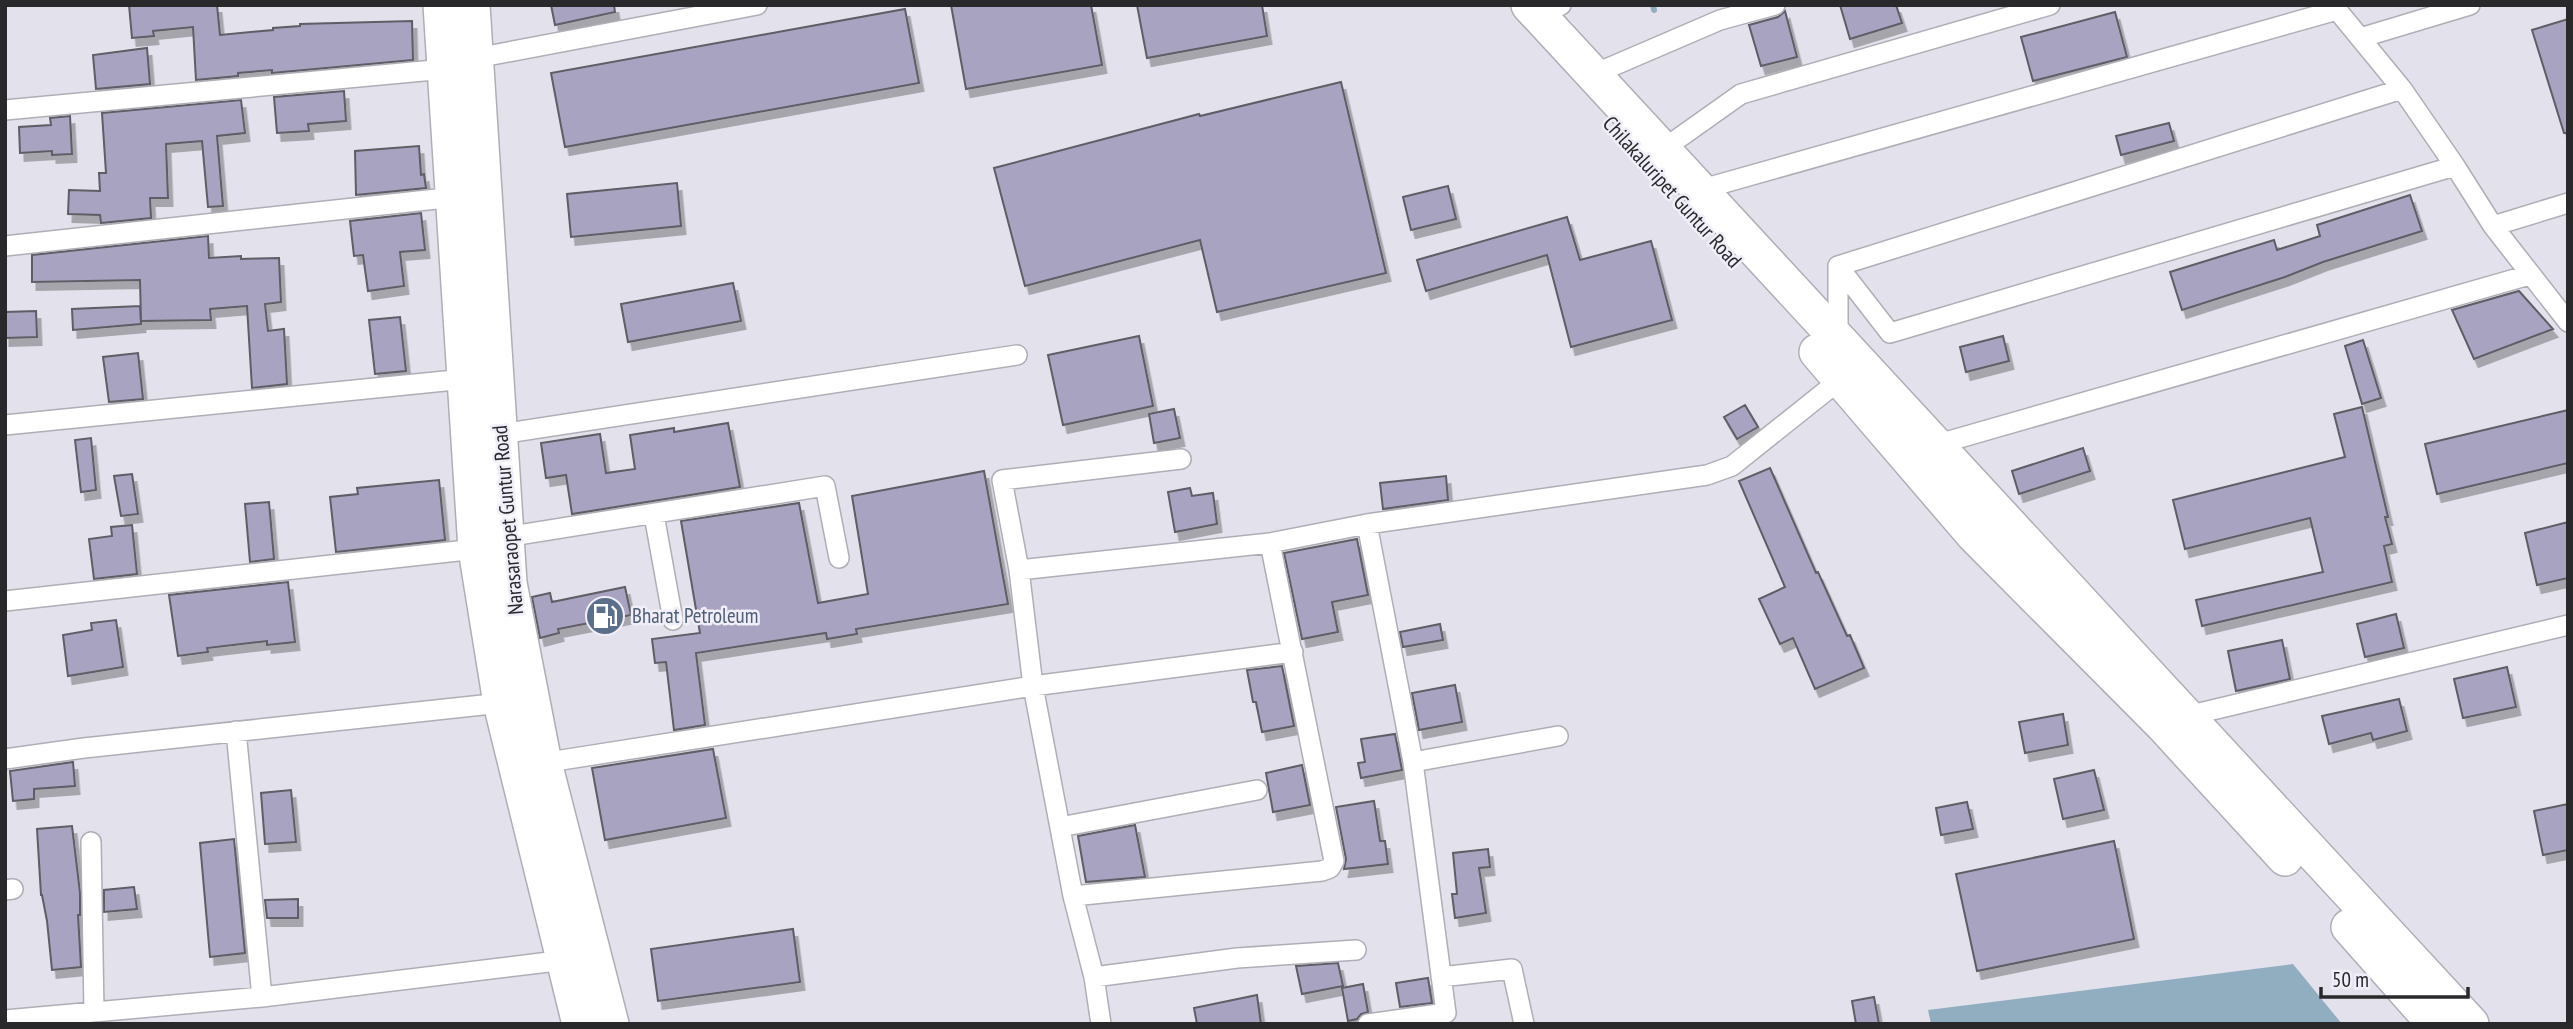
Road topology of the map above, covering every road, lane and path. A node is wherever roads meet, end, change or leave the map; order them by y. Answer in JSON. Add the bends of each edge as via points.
{"nodes":[{"id":1,"x":441,"y":5,"type":"edge"},
{"id":2,"x":472,"y":5,"type":"edge"},
{"id":3,"x":757,"y":5,"type":"edge"},
{"id":4,"x":1501,"y":5,"type":"edge"},
{"id":5,"x":1774,"y":5,"type":"edge"},
{"id":6,"x":2050,"y":5,"type":"edge"},
{"id":7,"x":2470,"y":5,"type":"edge"},
{"id":8,"x":2335,"y":7,"type":"edge"},
{"id":9,"x":1543,"y":9,"type":"edge"},
{"id":10,"x":2360,"y":37,"type":"junction"},
{"id":11,"x":461,"y":63,"type":"junction"},
{"id":12,"x":1592,"y":75,"type":"junction"},
{"id":13,"x":2402,"y":89,"type":"junction"},
{"id":14,"x":5,"y":110,"type":"edge"},
{"id":15,"x":1662,"y":150,"type":"junction"},
{"id":16,"x":2455,"y":166,"type":"junction"},
{"id":17,"x":1699,"y":190,"type":"junction"},
{"id":18,"x":455,"y":197,"type":"junction"},
{"id":19,"x":2568,"y":203,"type":"edge"},
{"id":20,"x":2493,"y":226,"type":"junction"},
{"id":21,"x":5,"y":246,"type":"edge"},
{"id":22,"x":1838,"y":266,"type":"junction"},
{"id":23,"x":2529,"y":275,"type":"junction"},
{"id":24,"x":2568,"y":322,"type":"edge"},
{"id":25,"x":1838,"y":340,"type":"junction"},
{"id":26,"x":1017,"y":355,"type":"dead end"},
{"id":27,"x":465,"y":379,"type":"junction"},
{"id":28,"x":1841,"y":379,"type":"junction"},
{"id":29,"x":5,"y":425,"type":"edge"},
{"id":30,"x":500,"y":434,"type":"junction"},
{"id":31,"x":1935,"y":445,"type":"junction"},
{"id":32,"x":1181,"y":459,"type":"dead end"},
{"id":33,"x":654,"y":515,"type":"junction"},
{"id":34,"x":1367,"y":524,"type":"junction"},
{"id":35,"x":491,"y":543,"type":"junction"},
{"id":36,"x":1270,"y":543,"type":"junction"},
{"id":37,"x":839,"y":558,"type":"dead end"},
{"id":38,"x":1018,"y":570,"type":"junction"},
{"id":39,"x":5,"y":601,"type":"edge"},
{"id":40,"x":673,"y":620,"type":"dead end"},
{"id":41,"x":2568,"y":625,"type":"edge"},
{"id":42,"x":1293,"y":652,"type":"junction"},
{"id":43,"x":1033,"y":686,"type":"junction"},
{"id":44,"x":501,"y":703,"type":"junction"},
{"id":45,"x":2187,"y":716,"type":"junction"},
{"id":46,"x":236,"y":731,"type":"junction"},
{"id":47,"x":1558,"y":736,"type":"dead end"},
{"id":48,"x":5,"y":759,"type":"edge"},
{"id":49,"x":1413,"y":762,"type":"junction"},
{"id":50,"x":531,"y":765,"type":"junction"},
{"id":51,"x":1257,"y":790,"type":"dead end"},
{"id":52,"x":1060,"y":827,"type":"junction"},
{"id":53,"x":91,"y":842,"type":"dead end"},
{"id":54,"x":1073,"y":896,"type":"junction"},
{"id":55,"x":1356,"y":950,"type":"dead end"},
{"id":56,"x":565,"y":960,"type":"junction"},
{"id":57,"x":1094,"y":976,"type":"junction"},
{"id":58,"x":1441,"y":976,"type":"junction"},
{"id":59,"x":262,"y":997,"type":"junction"},
{"id":60,"x":94,"y":1012,"type":"junction"},
{"id":61,"x":5,"y":1020,"type":"edge"},
{"id":62,"x":580,"y":1024,"type":"edge"},
{"id":63,"x":611,"y":1024,"type":"edge"},
{"id":64,"x":1101,"y":1024,"type":"edge"},
{"id":65,"x":1368,"y":1024,"type":"edge"},
{"id":66,"x":1524,"y":1024,"type":"edge"},
{"id":67,"x":2435,"y":1024,"type":"edge"},
{"id":68,"x":2471,"y":1024,"type":"edge"}],
"edges":[{"from":1,"to":11,"type":"highway","name":"Narasaraopet Guntur Road"},
{"from":2,"to":11,"type":"highway","name":"Narasaraopet Guntur Road"},
{"from":3,"to":11,"type":"street"},
{"from":4,"to":28,"type":"highway","name":"Chilakaluripet Guntur Road"},
{"from":5,"to":12,"type":"street","via":[[1720,20]]},
{"from":6,"to":15,"type":"street","via":[[1741,94]]},
{"from":7,"to":10,"type":"street"},
{"from":8,"to":10,"type":"street"},
{"from":8,"to":17,"type":"street"},
{"from":9,"to":12,"type":"highway","name":"Chilakaluripet Guntur Road"},
{"from":10,"to":13,"type":"street"},
{"from":11,"to":14,"type":"street"},
{"from":11,"to":18,"type":"highway","name":"Narasaraopet Guntur Road"},
{"from":11,"to":30,"type":"highway","name":"Narasaraopet Guntur Road"},
{"from":12,"to":15,"type":"highway","name":"Chilakaluripet Guntur Road"},
{"from":13,"to":16,"type":"street"},
{"from":13,"to":22,"type":"street"},
{"from":15,"to":17,"type":"highway","name":"Chilakaluripet Guntur Road"},
{"from":16,"to":20,"type":"street"},
{"from":16,"to":22,"type":"street","via":[[1890,333]]},
{"from":17,"to":25,"type":"highway","name":"Chilakaluripet Guntur Road"},
{"from":18,"to":21,"type":"street"},
{"from":18,"to":27,"type":"highway","name":"Narasaraopet Guntur Road"},
{"from":19,"to":20,"type":"street"},
{"from":20,"to":23,"type":"street"},
{"from":22,"to":25,"type":"street"},
{"from":23,"to":24,"type":"street"},
{"from":23,"to":31,"type":"street"},
{"from":25,"to":31,"type":"highway","name":"Chilakaluripet Guntur Road"},
{"from":26,"to":30,"type":"street"},
{"from":27,"to":29,"type":"street"},
{"from":27,"to":35,"type":"highway","name":"Narasaraopet Guntur Road"},
{"from":28,"to":34,"type":"street","via":[[1732,466],[1707,475]]},
{"from":28,"to":67,"type":"highway","name":"Chilakaluripet Guntur Road","via":[[1974,535],[2163,725]]},
{"from":30,"to":35,"type":"highway","name":"Narasaraopet Guntur Road"},
{"from":31,"to":45,"type":"highway","name":"Chilakaluripet Guntur Road"},
{"from":32,"to":38,"type":"street","via":[[1002,480]]},
{"from":33,"to":35,"type":"street"},
{"from":33,"to":37,"type":"street","via":[[825,486]]},
{"from":33,"to":40,"type":"street"},
{"from":34,"to":36,"type":"street"},
{"from":34,"to":49,"type":"street"},
{"from":35,"to":39,"type":"street"},
{"from":35,"to":44,"type":"highway","name":"Narasaraopet Guntur Road"},
{"from":35,"to":50,"type":"highway","name":"Narasaraopet Guntur Road","via":[[517,627]]},
{"from":36,"to":38,"type":"street"},
{"from":36,"to":42,"type":"street"},
{"from":38,"to":43,"type":"street"},
{"from":41,"to":45,"type":"street"},
{"from":42,"to":43,"type":"street"},
{"from":42,"to":54,"type":"street","via":[[1334,861],[1330,868]]},
{"from":43,"to":50,"type":"street"},
{"from":43,"to":52,"type":"street"},
{"from":44,"to":46,"type":"street"},
{"from":44,"to":50,"type":"highway","name":"Narasaraopet Guntur Road"},
{"from":45,"to":68,"type":"highway","name":"Chilakaluripet Guntur Road"},
{"from":46,"to":48,"type":"street"},
{"from":46,"to":59,"type":"street"},
{"from":47,"to":49,"type":"street"},
{"from":49,"to":58,"type":"street"},
{"from":50,"to":56,"type":"highway","name":"Narasaraopet Guntur Road"},
{"from":50,"to":63,"type":"highway","name":"Narasaraopet Guntur Road"},
{"from":51,"to":52,"type":"street"},
{"from":52,"to":54,"type":"street"},
{"from":53,"to":60,"type":"street"},
{"from":54,"to":57,"type":"street"},
{"from":55,"to":57,"type":"street","via":[[1237,958]]},
{"from":56,"to":59,"type":"street"},
{"from":56,"to":62,"type":"highway","name":"Narasaraopet Guntur Road"},
{"from":57,"to":64,"type":"street"},
{"from":58,"to":65,"type":"street","via":[[1446,1013]]},
{"from":58,"to":66,"type":"street","via":[[1512,969]]},
{"from":59,"to":60,"type":"street"},
{"from":60,"to":61,"type":"street"}]}
